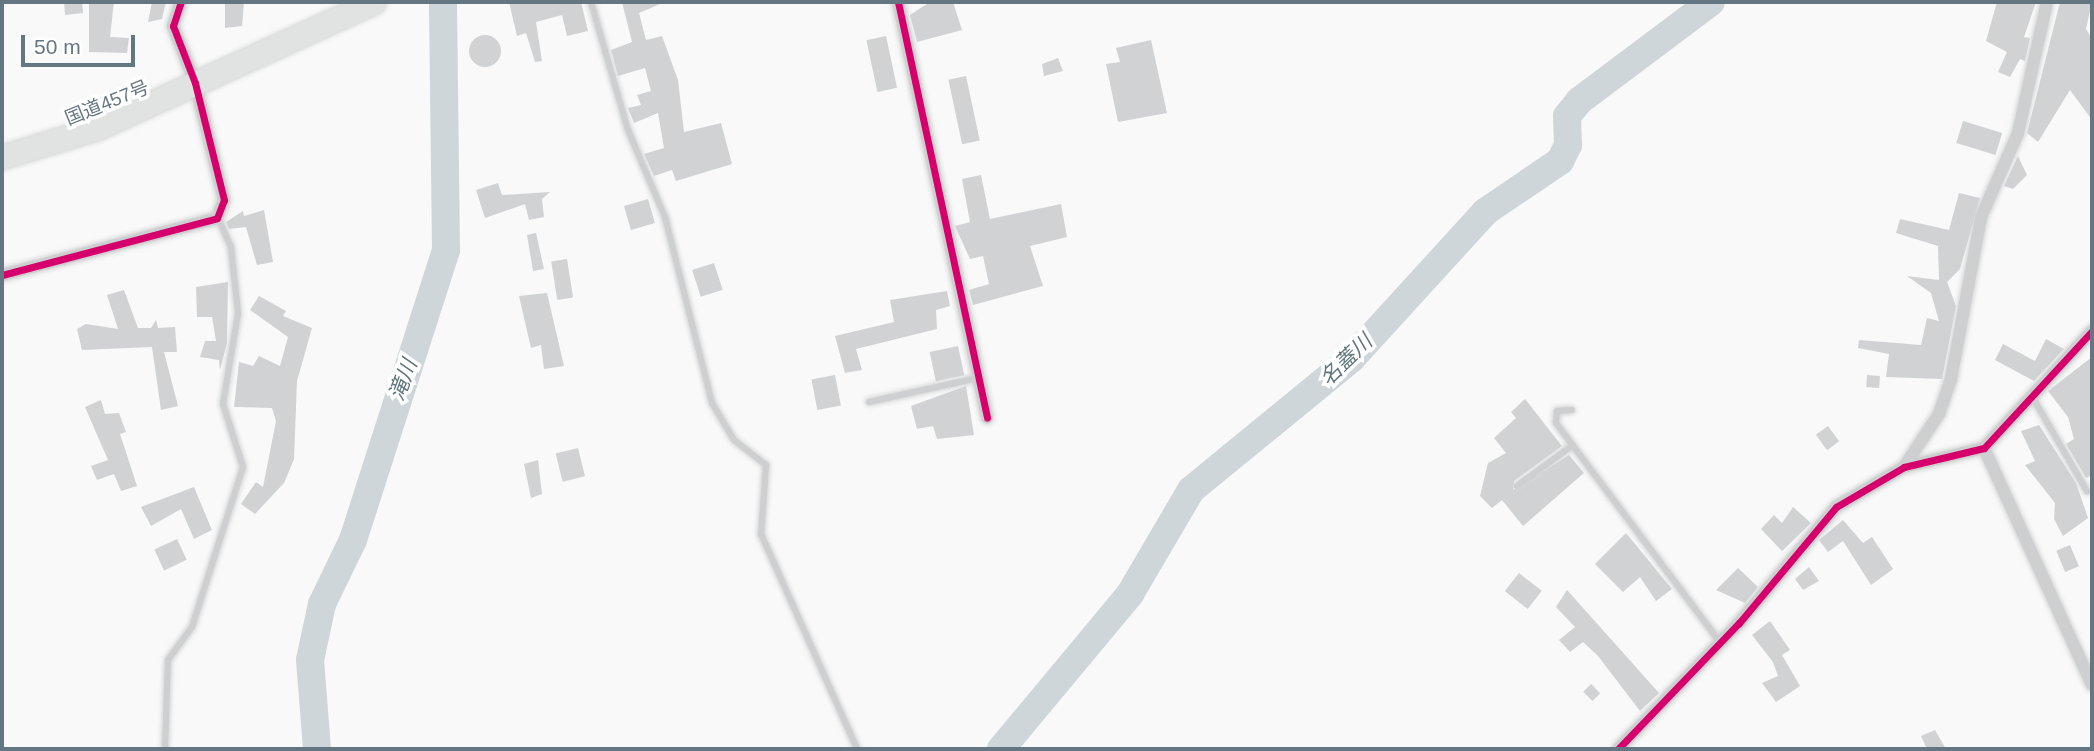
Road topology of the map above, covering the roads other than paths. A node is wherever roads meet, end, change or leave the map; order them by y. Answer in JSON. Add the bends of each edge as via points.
{"nodes":[{"id":1,"x":181,"y":2,"type":"edge"},
{"id":2,"x":374,"y":2,"type":"edge"},
{"id":3,"x":591,"y":2,"type":"edge"},
{"id":4,"x":898,"y":2,"type":"edge"},
{"id":5,"x":2047,"y":2,"type":"edge"},
{"id":6,"x":195,"y":83,"type":"junction"},
{"id":7,"x":2,"y":157,"type":"edge"},
{"id":8,"x":217,"y":218,"type":"junction"},
{"id":9,"x":2,"y":275,"type":"edge"},
{"id":10,"x":2092,"y":331,"type":"edge"},
{"id":11,"x":977,"y":378,"type":"junction"},
{"id":12,"x":2033,"y":398,"type":"junction"},
{"id":13,"x":869,"y":402,"type":"dead end"},
{"id":14,"x":1572,"y":410,"type":"dead end"},
{"id":15,"x":987,"y":418,"type":"dead end"},
{"id":16,"x":1573,"y":445,"type":"junction"},
{"id":17,"x":1984,"y":448,"type":"junction"},
{"id":18,"x":1904,"y":467,"type":"junction"},
{"id":19,"x":1517,"y":486,"type":"dead end"},
{"id":20,"x":2087,"y":491,"type":"dead end"},
{"id":21,"x":1720,"y":642,"type":"junction"},
{"id":22,"x":2092,"y":685,"type":"edge"},
{"id":23,"x":165,"y":749,"type":"edge"},
{"id":24,"x":857,"y":749,"type":"edge"},
{"id":25,"x":1618,"y":749,"type":"edge"}],
"edges":[{"from":1,"to":6,"type":"street","via":[[173,26]]},
{"from":2,"to":6,"type":"highway","name":"国道457号"},
{"from":3,"to":24,"type":"lane","via":[[628,130],[664,217],[712,403],[734,440],[766,465],[761,534]]},
{"from":4,"to":11,"type":"street"},
{"from":5,"to":18,"type":"street","via":[[2018,133],[1982,217],[1951,379],[1939,414]]},
{"from":6,"to":7,"type":"highway","name":"国道457号","via":[[97,128]]},
{"from":6,"to":8,"type":"street","via":[[224,200]]},
{"from":8,"to":9,"type":"street"},
{"from":8,"to":23,"type":"lane","via":[[231,247],[238,313],[223,404],[243,467],[192,627],[168,660]]},
{"from":10,"to":12,"type":"street"},
{"from":11,"to":13,"type":"lane"},
{"from":11,"to":15,"type":"street"},
{"from":12,"to":17,"type":"street"},
{"from":12,"to":20,"type":"lane"},
{"from":14,"to":16,"type":"lane","via":[[1557,411],[1556,423]]},
{"from":16,"to":19,"type":"lane"},
{"from":16,"to":21,"type":"lane"},
{"from":17,"to":18,"type":"street"},
{"from":17,"to":22,"type":"street"},
{"from":18,"to":21,"type":"street","via":[[1836,507]]},
{"from":21,"to":25,"type":"street"}]}
